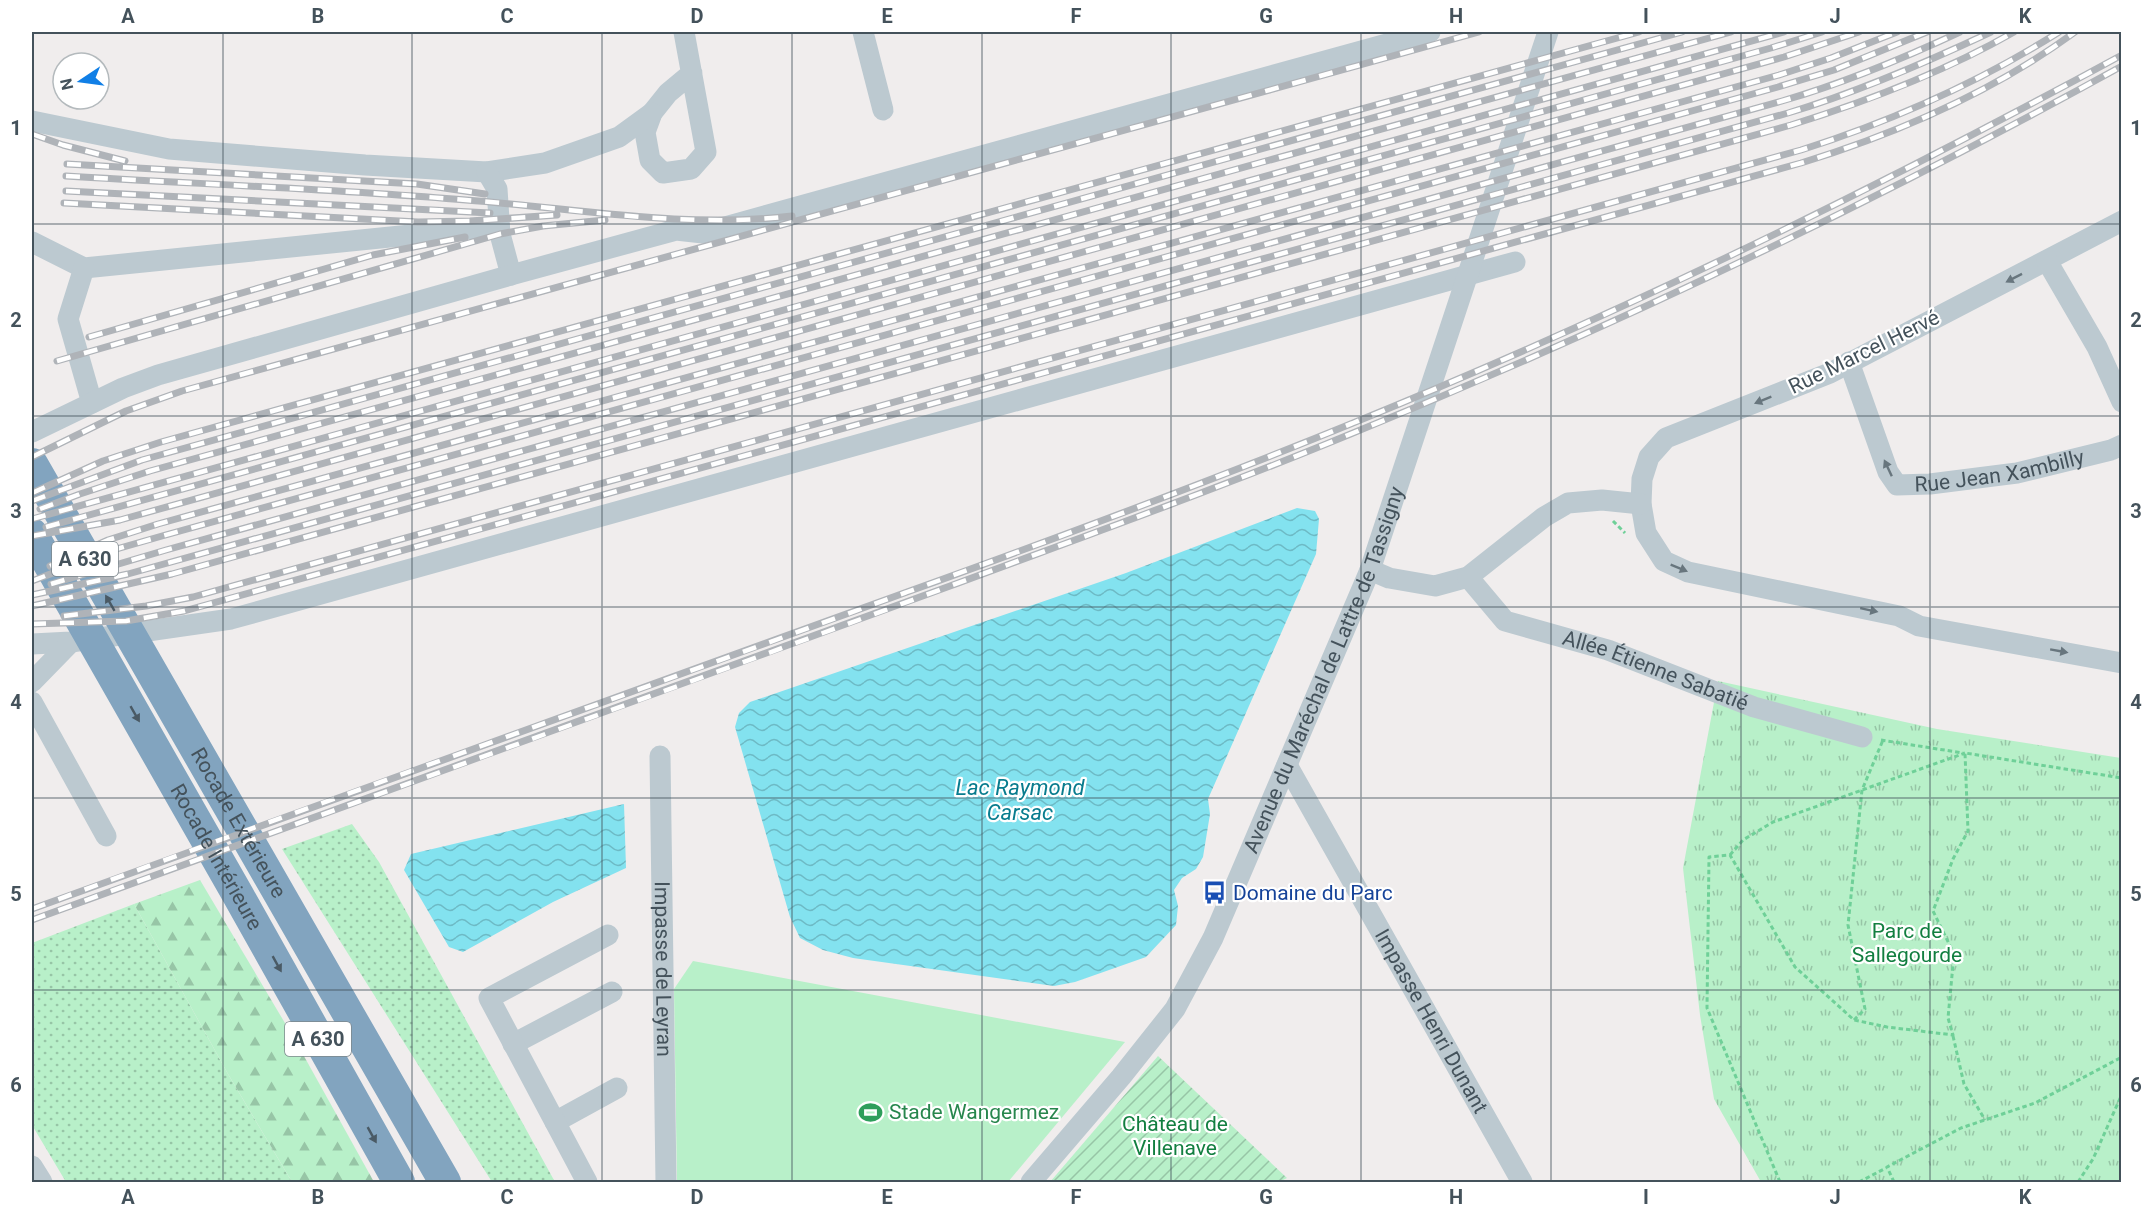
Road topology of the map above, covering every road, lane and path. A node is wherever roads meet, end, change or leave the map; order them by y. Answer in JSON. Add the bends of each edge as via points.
{"nodes":[{"id":1,"x":684,"y":32,"type":"edge"},
{"id":2,"x":863,"y":32,"type":"edge"},
{"id":3,"x":1430,"y":32,"type":"edge"},
{"id":4,"x":1548,"y":32,"type":"edge"},
{"id":5,"x":692,"y":73,"type":"junction"},
{"id":6,"x":883,"y":110,"type":"dead end"},
{"id":7,"x":652,"y":113,"type":"junction"},
{"id":8,"x":32,"y":120,"type":"edge"},
{"id":9,"x":487,"y":172,"type":"junction"},
{"id":10,"x":2121,"y":221,"type":"edge"},
{"id":11,"x":499,"y":226,"type":"junction"},
{"id":12,"x":32,"y":242,"type":"edge"},
{"id":13,"x":2048,"y":261,"type":"junction"},
{"id":14,"x":1515,"y":262,"type":"dead end"},
{"id":15,"x":84,"y":268,"type":"junction"},
{"id":16,"x":511,"y":275,"type":"junction"},
{"id":17,"x":1849,"y":362,"type":"junction"},
{"id":18,"x":2121,"y":402,"type":"edge"},
{"id":19,"x":92,"y":403,"type":"junction"},
{"id":20,"x":32,"y":432,"type":"edge"},
{"id":21,"x":2121,"y":445,"type":"edge"},
{"id":22,"x":32,"y":464,"type":"edge"},
{"id":23,"x":1641,"y":504,"type":"junction"},
{"id":24,"x":32,"y":534,"type":"edge"},
{"id":25,"x":1370,"y":570,"type":"junction"},
{"id":26,"x":1468,"y":577,"type":"junction"},
{"id":27,"x":70,"y":642,"type":"junction"},
{"id":28,"x":32,"y":644,"type":"edge"},
{"id":29,"x":2121,"y":663,"type":"edge"},
{"id":30,"x":32,"y":682,"type":"edge"},
{"id":31,"x":32,"y":702,"type":"edge"},
{"id":32,"x":1862,"y":737,"type":"joint"},
{"id":33,"x":1883,"y":740,"type":"junction"},
{"id":34,"x":1965,"y":753,"type":"junction"},
{"id":35,"x":660,"y":756,"type":"dead end"},
{"id":36,"x":1287,"y":765,"type":"junction"},
{"id":37,"x":2121,"y":778,"type":"edge"},
{"id":38,"x":1862,"y":790,"type":"junction"},
{"id":39,"x":106,"y":836,"type":"dead end"},
{"id":40,"x":1730,"y":855,"type":"junction"},
{"id":41,"x":608,"y":935,"type":"dead end"},
{"id":42,"x":612,"y":992,"type":"dead end"},
{"id":43,"x":1854,"y":1020,"type":"junction"},
{"id":44,"x":1953,"y":1035,"type":"junction"},
{"id":45,"x":513,"y":1044,"type":"junction"},
{"id":46,"x":2121,"y":1057,"type":"edge"},
{"id":47,"x":617,"y":1088,"type":"dead end"},
{"id":48,"x":2121,"y":1094,"type":"edge"},
{"id":49,"x":1985,"y":1120,"type":"junction"},
{"id":50,"x":555,"y":1122,"type":"junction"},
{"id":51,"x":32,"y":1166,"type":"edge"},
{"id":52,"x":1887,"y":1167,"type":"junction"},
{"id":53,"x":42,"y":1182,"type":"edge"},
{"id":54,"x":399,"y":1182,"type":"edge"},
{"id":55,"x":445,"y":1182,"type":"edge"},
{"id":56,"x":587,"y":1182,"type":"edge"},
{"id":57,"x":666,"y":1182,"type":"edge"},
{"id":58,"x":1031,"y":1182,"type":"edge"},
{"id":59,"x":1522,"y":1182,"type":"edge"},
{"id":60,"x":1780,"y":1182,"type":"edge"},
{"id":61,"x":1859,"y":1182,"type":"edge"},
{"id":62,"x":1894,"y":1182,"type":"edge"},
{"id":63,"x":2078,"y":1182,"type":"edge"}],
"edges":[{"from":1,"to":5,"type":"street"},
{"from":2,"to":6,"type":"street"},
{"from":3,"to":16,"type":"street","via":[[703,233],[676,230]]},
{"from":4,"to":25,"type":"street","name":"Avenue du Maréchal de Lattre de Tassigny"},
{"from":5,"to":7,"type":"street"},
{"from":5,"to":7,"type":"street","via":[[706,152],[691,169],[663,173],[650,160],[645,132]]},
{"from":7,"to":9,"type":"street","via":[[620,137],[545,163]]},
{"from":8,"to":9,"type":"street","via":[[169,149]]},
{"from":9,"to":11,"type":"street","via":[[497,189]]},
{"from":10,"to":13,"type":"street","name":"Rue Marcel Hervé"},
{"from":11,"to":15,"type":"street"},
{"from":11,"to":16,"type":"street"},
{"from":12,"to":15,"type":"street"},
{"from":13,"to":17,"type":"street","name":"Rue Marcel Hervé","one_way":true},
{"from":13,"to":18,"type":"street","via":[[2097,347]]},
{"from":14,"to":27,"type":"street","via":[[231,619]]},
{"from":15,"to":19,"type":"street","via":[[68,319]]},
{"from":16,"to":19,"type":"street","via":[[180,368]]},
{"from":21,"to":17,"type":"street","name":"Rue Jean Xambilly","one_way":true,"via":[[2017,473],[1897,485],[1888,472]]},
{"from":17,"to":23,"type":"street","name":"Rue Marcel Hervé","one_way":true,"via":[[1666,438],[1649,457],[1642,478]]},
{"from":19,"to":20,"type":"street"},
{"from":55,"to":22,"type":"highway","name":"Rocade Extérieure","number":"A 630","one_way":true},
{"from":23,"to":26,"type":"street","via":[[1602,500],[1568,503],[1544,517]]},
{"from":23,"to":29,"type":"street","name":"Rue Marcel Hervé","one_way":true,"via":[[1647,533],[1664,561],[1688,572],[1899,616],[1919,626]]},
{"from":24,"to":54,"type":"highway","name":"Rocade Intérieure","number":"A 630","one_way":true},
{"from":25,"to":26,"type":"street","via":[[1389,578],[1435,586]]},
{"from":25,"to":36,"type":"street","name":"Avenue du Maréchal de Lattre de Tassigny"},
{"from":26,"to":32,"type":"street","name":"Allée Étienne Sabatié","via":[[1505,621],[1608,650],[1754,706]]},
{"from":27,"to":28,"type":"street"},
{"from":27,"to":30,"type":"street"},
{"from":31,"to":39,"type":"street"},
{"from":32,"to":33,"type":"path"},
{"from":33,"to":34,"type":"path"},
{"from":33,"to":38,"type":"path"},
{"from":34,"to":37,"type":"path"},
{"from":34,"to":38,"type":"path"},
{"from":34,"to":44,"type":"path","via":[[1968,831],[1933,911],[1954,954],[1948,1018]]},
{"from":35,"to":57,"type":"street","name":"Impasse de Leyran"},
{"from":36,"to":58,"type":"street","name":"Avenue du Maréchal de Lattre de Tassigny","via":[[1213,938],[1184,994]]},
{"from":36,"to":59,"type":"street","name":"Impasse Henri Dunant"},
{"from":38,"to":40,"type":"path","via":[[1773,822],[1743,840]]},
{"from":38,"to":43,"type":"path","via":[[1848,925],[1865,1009]]},
{"from":40,"to":43,"type":"path","via":[[1795,967]]},
{"from":40,"to":60,"type":"path","via":[[1709,857],[1707,1008]]},
{"from":41,"to":45,"type":"street","via":[[489,998]]},
{"from":42,"to":45,"type":"street"},
{"from":43,"to":44,"type":"path"},
{"from":44,"to":49,"type":"path","via":[[1964,1084]]},
{"from":45,"to":50,"type":"street"},
{"from":46,"to":49,"type":"path","via":[[2035,1103]]},
{"from":47,"to":50,"type":"street"},
{"from":48,"to":63,"type":"path","via":[[2093,1159]]},
{"from":49,"to":52,"type":"path","via":[[1961,1128]]},
{"from":50,"to":56,"type":"street"},
{"from":51,"to":53,"type":"street"},
{"from":52,"to":61,"type":"path"},
{"from":52,"to":62,"type":"path"}]}
